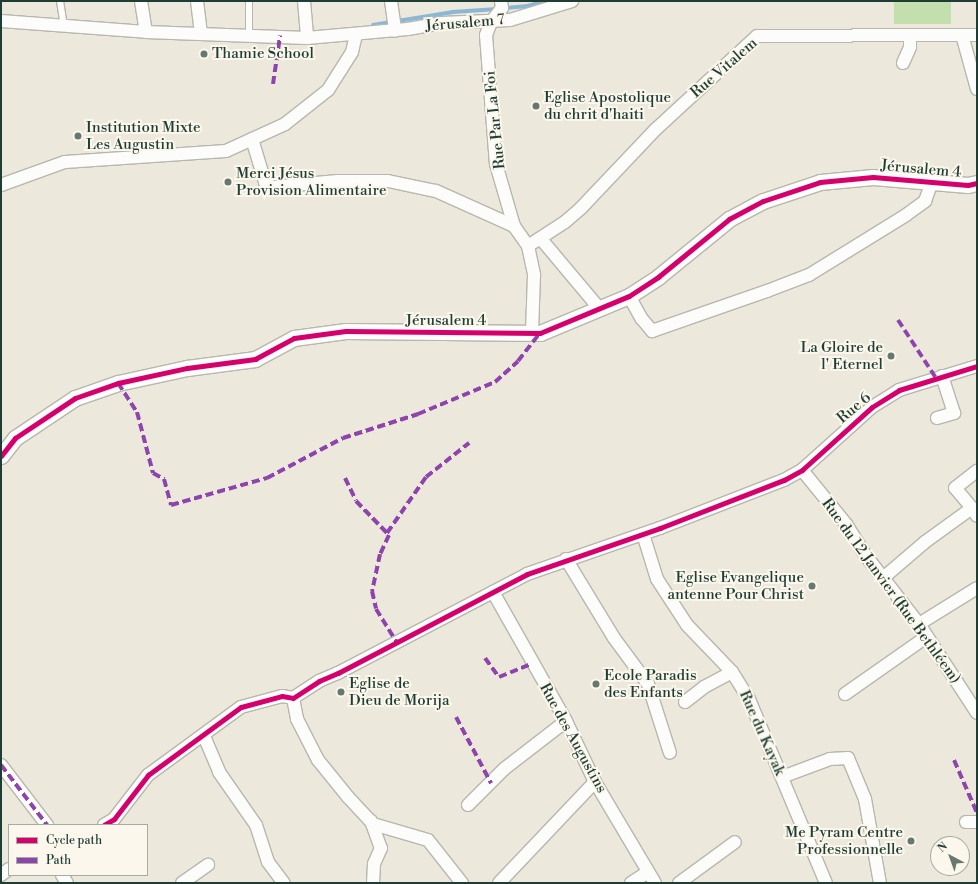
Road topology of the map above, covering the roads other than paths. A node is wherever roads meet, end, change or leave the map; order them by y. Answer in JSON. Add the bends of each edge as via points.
{"nodes":[{"id":1,"x":60,"y":1,"type":"edge"},
{"id":2,"x":141,"y":1,"type":"edge"},
{"id":3,"x":198,"y":1,"type":"edge"},
{"id":4,"x":249,"y":1,"type":"edge"},
{"id":5,"x":304,"y":1,"type":"edge"},
{"id":6,"x":391,"y":1,"type":"edge"},
{"id":7,"x":501,"y":1,"type":"edge"},
{"id":8,"x":572,"y":1,"type":"edge"},
{"id":9,"x":1,"y":21,"type":"edge"},
{"id":10,"x":491,"y":22,"type":"junction"},
{"id":11,"x":64,"y":26,"type":"junction"},
{"id":12,"x":395,"y":31,"type":"junction"},
{"id":13,"x":146,"y":32,"type":"junction"},
{"id":14,"x":201,"y":34,"type":"junction"},
{"id":15,"x":356,"y":35,"type":"junction"},
{"id":16,"x":910,"y":35,"type":"junction"},
{"id":17,"x":962,"y":35,"type":"junction"},
{"id":18,"x":977,"y":35,"type":"edge"},
{"id":19,"x":249,"y":36,"type":"junction"},
{"id":20,"x":307,"y":38,"type":"junction"},
{"id":21,"x":903,"y":63,"type":"dead end"},
{"id":22,"x":977,"y":89,"type":"edge"},
{"id":23,"x":252,"y":139,"type":"junction"},
{"id":24,"x":932,"y":182,"type":"junction"},
{"id":25,"x":977,"y":183,"type":"edge"},
{"id":26,"x":1,"y":185,"type":"edge"},
{"id":27,"x":514,"y":226,"type":"junction"},
{"id":28,"x":540,"y":239,"type":"junction"},
{"id":29,"x":528,"y":246,"type":"junction"},
{"id":30,"x":629,"y":296,"type":"junction"},
{"id":31,"x":599,"y":308,"type":"junction"},
{"id":32,"x":532,"y":333,"type":"junction"},
{"id":33,"x":977,"y":366,"type":"edge"},
{"id":34,"x":942,"y":376,"type":"junction"},
{"id":35,"x":938,"y":418,"type":"dead end"},
{"id":36,"x":1,"y":456,"type":"edge"},
{"id":37,"x":802,"y":470,"type":"junction"},
{"id":38,"x":977,"y":471,"type":"edge"},
{"id":39,"x":974,"y":512,"type":"edge"},
{"id":40,"x":643,"y":534,"type":"junction"},
{"id":41,"x":566,"y":559,"type":"junction"},
{"id":42,"x":883,"y":578,"type":"junction"},
{"id":43,"x":977,"y":588,"type":"edge"},
{"id":44,"x":493,"y":592,"type":"junction"},
{"id":45,"x":919,"y":624,"type":"junction"},
{"id":46,"x":926,"y":637,"type":"junction"},
{"id":47,"x":732,"y":672,"type":"junction"},
{"id":48,"x":845,"y":694,"type":"dead end"},
{"id":49,"x":293,"y":698,"type":"junction"},
{"id":50,"x":685,"y":702,"type":"dead end"},
{"id":51,"x":977,"y":713,"type":"edge"},
{"id":52,"x":566,"y":722,"type":"junction"},
{"id":53,"x":204,"y":736,"type":"junction"},
{"id":54,"x":670,"y":753,"type":"dead end"},
{"id":55,"x":1,"y":766,"type":"edge"},
{"id":56,"x":782,"y":777,"type":"junction"},
{"id":57,"x":595,"y":782,"type":"junction"},
{"id":58,"x":468,"y":805,"type":"dead end"},
{"id":59,"x":371,"y":821,"type":"junction"},
{"id":60,"x":46,"y":824,"type":"edge"},
{"id":61,"x":106,"y":824,"type":"edge"},
{"id":62,"x":735,"y":842,"type":"dead end"},
{"id":63,"x":208,"y":865,"type":"dead end"},
{"id":64,"x":648,"y":872,"type":"junction"},
{"id":65,"x":182,"y":883,"type":"edge"},
{"id":66,"x":284,"y":883,"type":"edge"},
{"id":67,"x":373,"y":883,"type":"edge"},
{"id":68,"x":462,"y":883,"type":"edge"},
{"id":69,"x":499,"y":883,"type":"edge"},
{"id":70,"x":631,"y":883,"type":"edge"},
{"id":71,"x":655,"y":883,"type":"edge"},
{"id":72,"x":679,"y":883,"type":"edge"},
{"id":73,"x":826,"y":883,"type":"edge"},
{"id":74,"x":880,"y":883,"type":"edge"}],
"edges":[{"from":1,"to":11,"type":"lane"},
{"from":2,"to":13,"type":"street"},
{"from":3,"to":14,"type":"street"},
{"from":4,"to":19,"type":"lane"},
{"from":5,"to":20,"type":"street"},
{"from":6,"to":12,"type":"street"},
{"from":7,"to":10,"type":"street","name":"Rue Par La Foi","via":[[502,8]]},
{"from":8,"to":10,"type":"street","name":"Jérusalem 7","via":[[510,20]]},
{"from":9,"to":11,"type":"street","name":"Jérusalem 7"},
{"from":10,"to":12,"type":"street","name":"Jérusalem 7","via":[[442,23]]},
{"from":10,"to":27,"type":"street","name":"Rue Par La Foi","via":[[486,35],[496,164]]},
{"from":11,"to":13,"type":"street","name":"Jérusalem 7"},
{"from":12,"to":15,"type":"street","name":"Jérusalem 7"},
{"from":13,"to":14,"type":"street","name":"Jérusalem 7"},
{"from":14,"to":19,"type":"street","name":"Jérusalem 7"},
{"from":15,"to":20,"type":"street","name":"Jérusalem 7"},
{"from":15,"to":23,"type":"street","via":[[352,52],[328,90],[285,124]]},
{"from":16,"to":17,"type":"street","name":"Rue Vitalem"},
{"from":16,"to":21,"type":"street","via":[[910,47]]},
{"from":16,"to":28,"type":"street","name":"Rue Vitalem","via":[[757,36],[656,129],[581,208]]},
{"from":17,"to":18,"type":"street","name":"Rue Vitalem"},
{"from":17,"to":22,"type":"street"},
{"from":19,"to":20,"type":"street","name":"Jérusalem 7"},
{"from":23,"to":26,"type":"street","via":[[226,151],[65,162]]},
{"from":23,"to":27,"type":"street","via":[[265,182],[272,187],[338,181],[388,180],[436,191]]},
{"from":24,"to":25,"type":"street","name":"Jérusalem 4","via":[[968,185]]},
{"from":24,"to":30,"type":"street","name":"Jérusalem 4","via":[[873,177],[820,182],[763,201],[730,219],[658,277]]},
{"from":24,"to":30,"type":"street","via":[[926,201],[809,275],[652,331]]},
{"from":27,"to":29,"type":"street","name":"Rue Par La Foi"},
{"from":28,"to":29,"type":"street","name":"Rue Vitalem"},
{"from":28,"to":31,"type":"street"},
{"from":29,"to":32,"type":"street","name":"Rue Par La Foi","via":[[534,274]]},
{"from":30,"to":31,"type":"street","name":"Jérusalem 4"},
{"from":31,"to":32,"type":"street","name":"Jérusalem 4","via":[[540,333]]},
{"from":32,"to":36,"type":"street","name":"Jérusalem 4","via":[[346,331],[294,338],[255,359],[172,371],[118,383],[75,398],[15,438]]},
{"from":33,"to":34,"type":"street","name":"Rue 6"},
{"from":34,"to":35,"type":"street","via":[[954,413]]},
{"from":34,"to":37,"type":"street","name":"Rue 6","via":[[900,390],[872,407]]},
{"from":37,"to":40,"type":"street","name":"Rue 6","via":[[765,488]]},
{"from":37,"to":42,"type":"street","name":"Rue du 12 Janvier (Rue Bethléem)","via":[[846,524]]},
{"from":38,"to":39,"type":"street","via":[[954,488]]},
{"from":39,"to":42,"type":"street","via":[[925,542]]},
{"from":40,"to":41,"type":"street","name":"Rue 6"},
{"from":40,"to":47,"type":"street","name":"Rue du Kayak","via":[[657,579],[687,625]]},
{"from":41,"to":44,"type":"street","name":"Rue 6","via":[[526,574]]},
{"from":41,"to":54,"type":"street","via":[[614,638],[648,684]]},
{"from":42,"to":45,"type":"street","name":"Rue du 12 Janvier (Rue Bethléem)"},
{"from":43,"to":45,"type":"street"},
{"from":44,"to":49,"type":"street","name":"Rue 6","via":[[319,681]]},
{"from":44,"to":52,"type":"street","name":"Rue des Augustins"},
{"from":45,"to":46,"type":"street","name":"Rue du 12 Janvier (Rue Bethléem)"},
{"from":46,"to":48,"type":"street"},
{"from":46,"to":51,"type":"street","name":"Rue du 12 Janvier (Rue Bethléem)"},
{"from":47,"to":50,"type":"street","via":[[704,686]]},
{"from":47,"to":56,"type":"street","name":"Rue du Kayak","via":[[749,699]]},
{"from":49,"to":53,"type":"street","via":[[282,696],[241,708]]},
{"from":49,"to":59,"type":"street","via":[[297,719],[318,760]]},
{"from":52,"to":57,"type":"street","name":"Rue des Augustins"},
{"from":52,"to":58,"type":"street","via":[[504,769]]},
{"from":53,"to":61,"type":"street","via":[[148,775],[114,819]]},
{"from":53,"to":66,"type":"street","via":[[218,772],[256,825],[268,862]]},
{"from":55,"to":60,"type":"street"},
{"from":56,"to":73,"type":"street","name":"Rue du Kayak"},
{"from":56,"to":74,"type":"street","via":[[830,759],[848,758],[865,799]]},
{"from":57,"to":64,"type":"street","name":"Rue des Augustins"},
{"from":57,"to":69,"type":"street"},
{"from":59,"to":67,"type":"street","via":[[381,848],[374,864]]},
{"from":59,"to":68,"type":"street","via":[[428,840]]},
{"from":62,"to":72,"type":"street"},
{"from":63,"to":65,"type":"street"},
{"from":64,"to":70,"type":"street"},
{"from":64,"to":71,"type":"street","name":"Rue des Augustins"}]}
